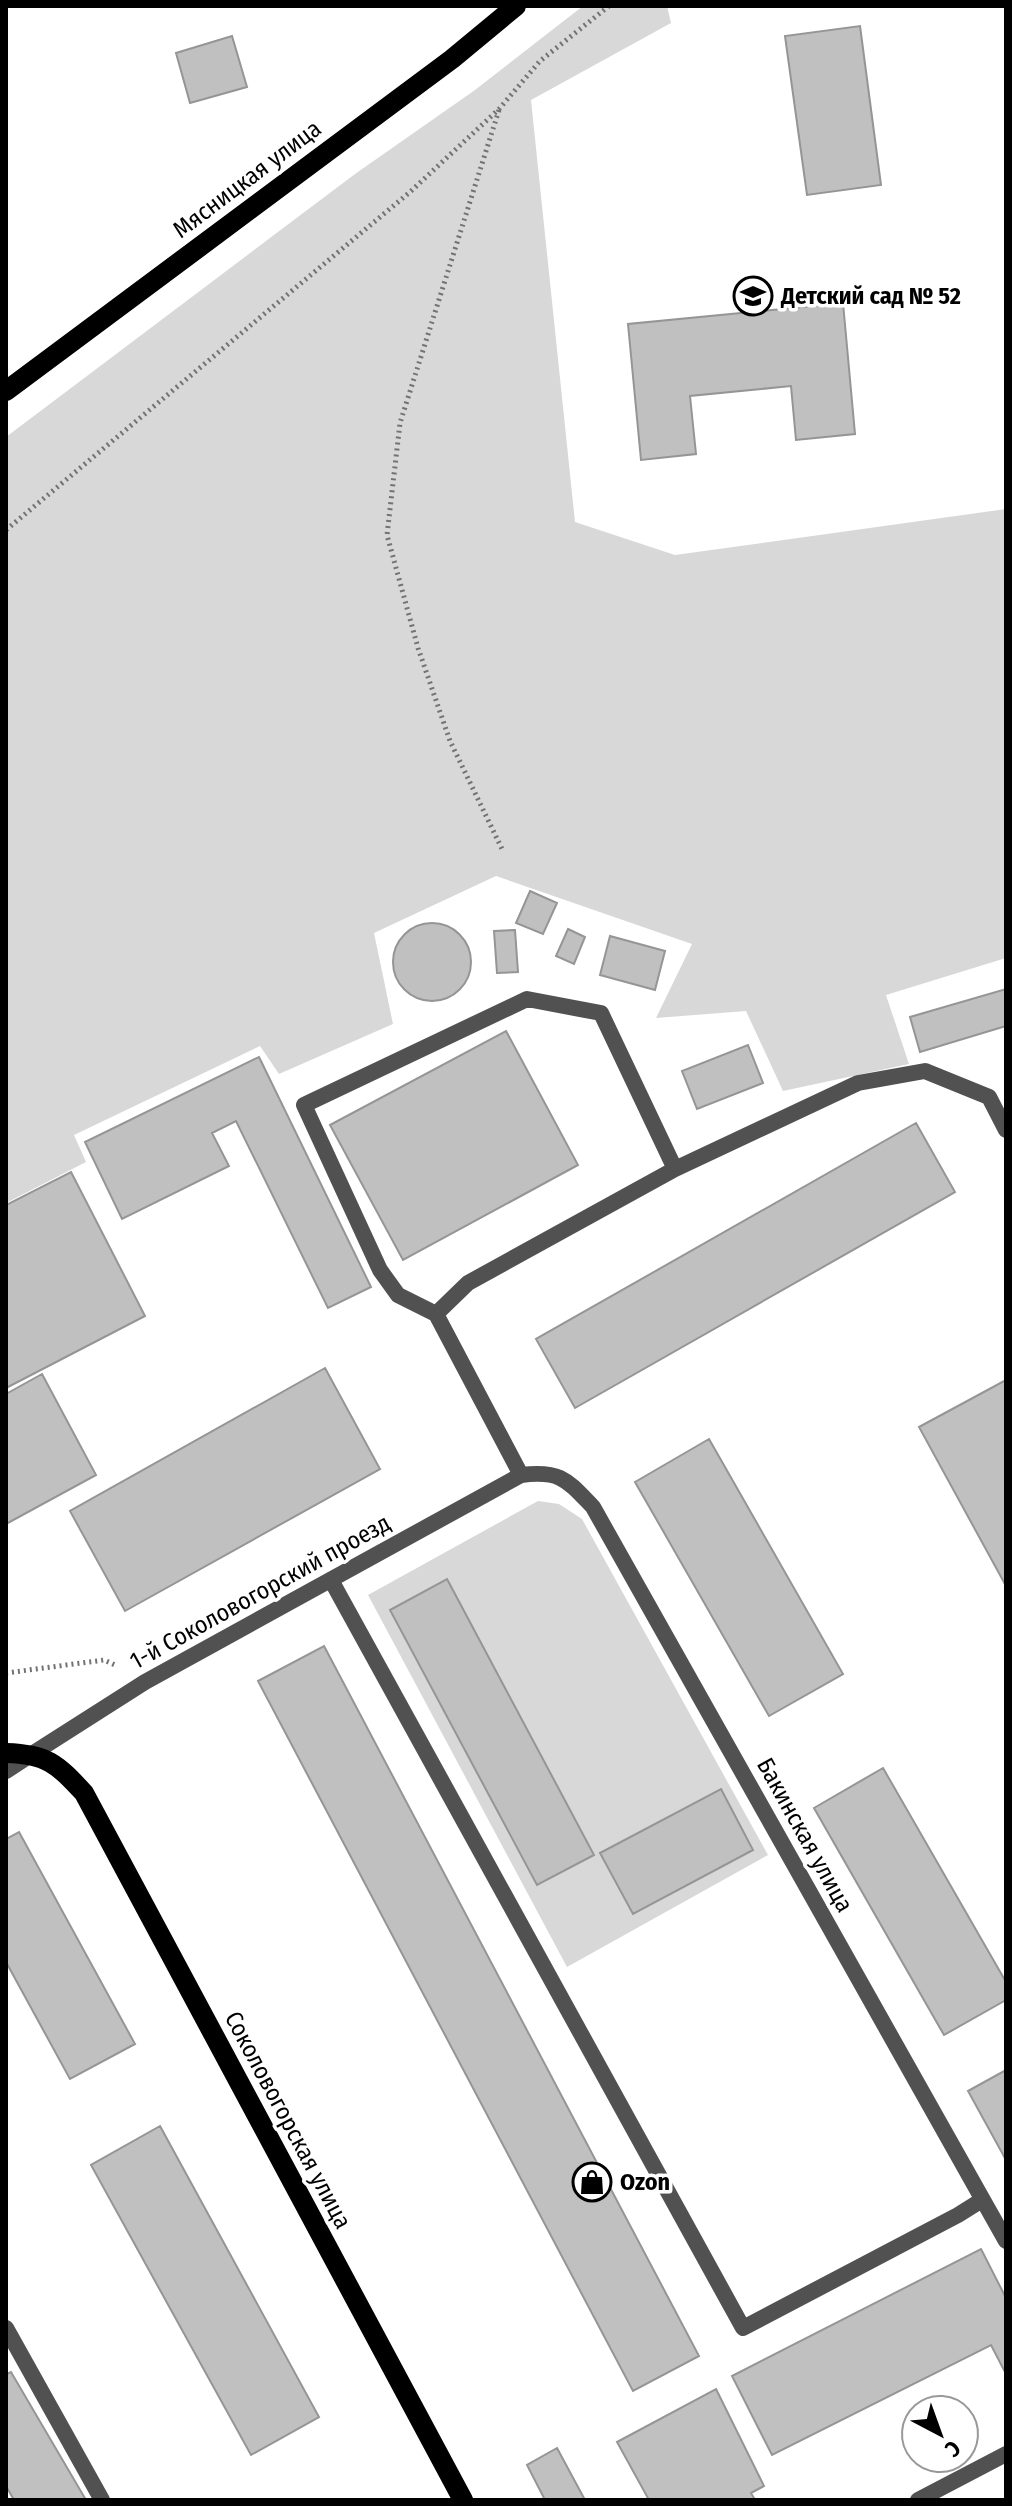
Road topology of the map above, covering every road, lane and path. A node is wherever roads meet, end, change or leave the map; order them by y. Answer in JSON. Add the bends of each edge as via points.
{"nodes":[{"id":1,"x":516,"y":6,"type":"edge"},
{"id":2,"x":609,"y":6,"type":"edge"},
{"id":3,"x":499,"y":109,"type":"junction"},
{"id":4,"x":6,"y":391,"type":"edge"},
{"id":5,"x":6,"y":530,"type":"edge"},
{"id":6,"x":502,"y":849,"type":"dead end"},
{"id":7,"x":1006,"y":1130,"type":"edge"},
{"id":8,"x":675,"y":1169,"type":"junction"},
{"id":9,"x":436,"y":1314,"type":"junction"},
{"id":10,"x":544,"y":1472,"type":"joint"},
{"id":11,"x":521,"y":1475,"type":"junction"},
{"id":12,"x":331,"y":1580,"type":"junction"},
{"id":13,"x":6,"y":1673,"type":"edge"},
{"id":14,"x":145,"y":1682,"type":"junction"},
{"id":15,"x":6,"y":1753,"type":"edge"},
{"id":16,"x":32,"y":1754,"type":"junction"},
{"id":17,"x":6,"y":1771,"type":"edge"},
{"id":18,"x":982,"y":2200,"type":"junction"},
{"id":19,"x":1006,"y":2241,"type":"edge"},
{"id":20,"x":6,"y":2328,"type":"edge"},
{"id":21,"x":1006,"y":2454,"type":"edge"},
{"id":22,"x":102,"y":2500,"type":"edge"},
{"id":23,"x":463,"y":2500,"type":"edge"},
{"id":24,"x":918,"y":2500,"type":"edge"}],
"edges":[{"from":1,"to":4,"type":"main road","name":"Мясницкая улица"},
{"from":2,"to":3,"type":"path","via":[[540,61]]},
{"from":3,"to":5,"type":"path","via":[[410,192]]},
{"from":3,"to":6,"type":"path","via":[[400,423],[387,535],[450,741]]},
{"from":7,"to":8,"type":"street","via":[[989,1097],[925,1071],[858,1083]]},
{"from":8,"to":9,"type":"street","via":[[468,1283]]},
{"from":8,"to":9,"type":"street","via":[[601,1013],[527,999],[304,1105],[380,1270],[398,1295]]},
{"from":9,"to":11,"type":"street"},
{"from":10,"to":11,"type":"street","name":"1-й Соколовогорский проезд"},
{"from":10,"to":18,"type":"street","name":"Бакинская улица","via":[[564,1477],[593,1507]]},
{"from":11,"to":12,"type":"street","name":"1-й Соколовогорский проезд"},
{"from":12,"to":14,"type":"street","name":"1-й Соколовогорский проезд"},
{"from":12,"to":18,"type":"street","via":[[743,2328]]},
{"from":13,"to":14,"type":"path","via":[[104,1660]]},
{"from":14,"to":16,"type":"street","name":"1-й Соколовогорский проезд"},
{"from":15,"to":16,"type":"main road"},
{"from":16,"to":17,"type":"street","name":"1-й Соколовогорский проезд"},
{"from":16,"to":23,"type":"main road","name":"Соколовогорская улица","via":[[61,1768],[84,1793]]},
{"from":18,"to":19,"type":"street","name":"Бакинская улица"},
{"from":20,"to":22,"type":"street"},
{"from":21,"to":24,"type":"street"}]}
